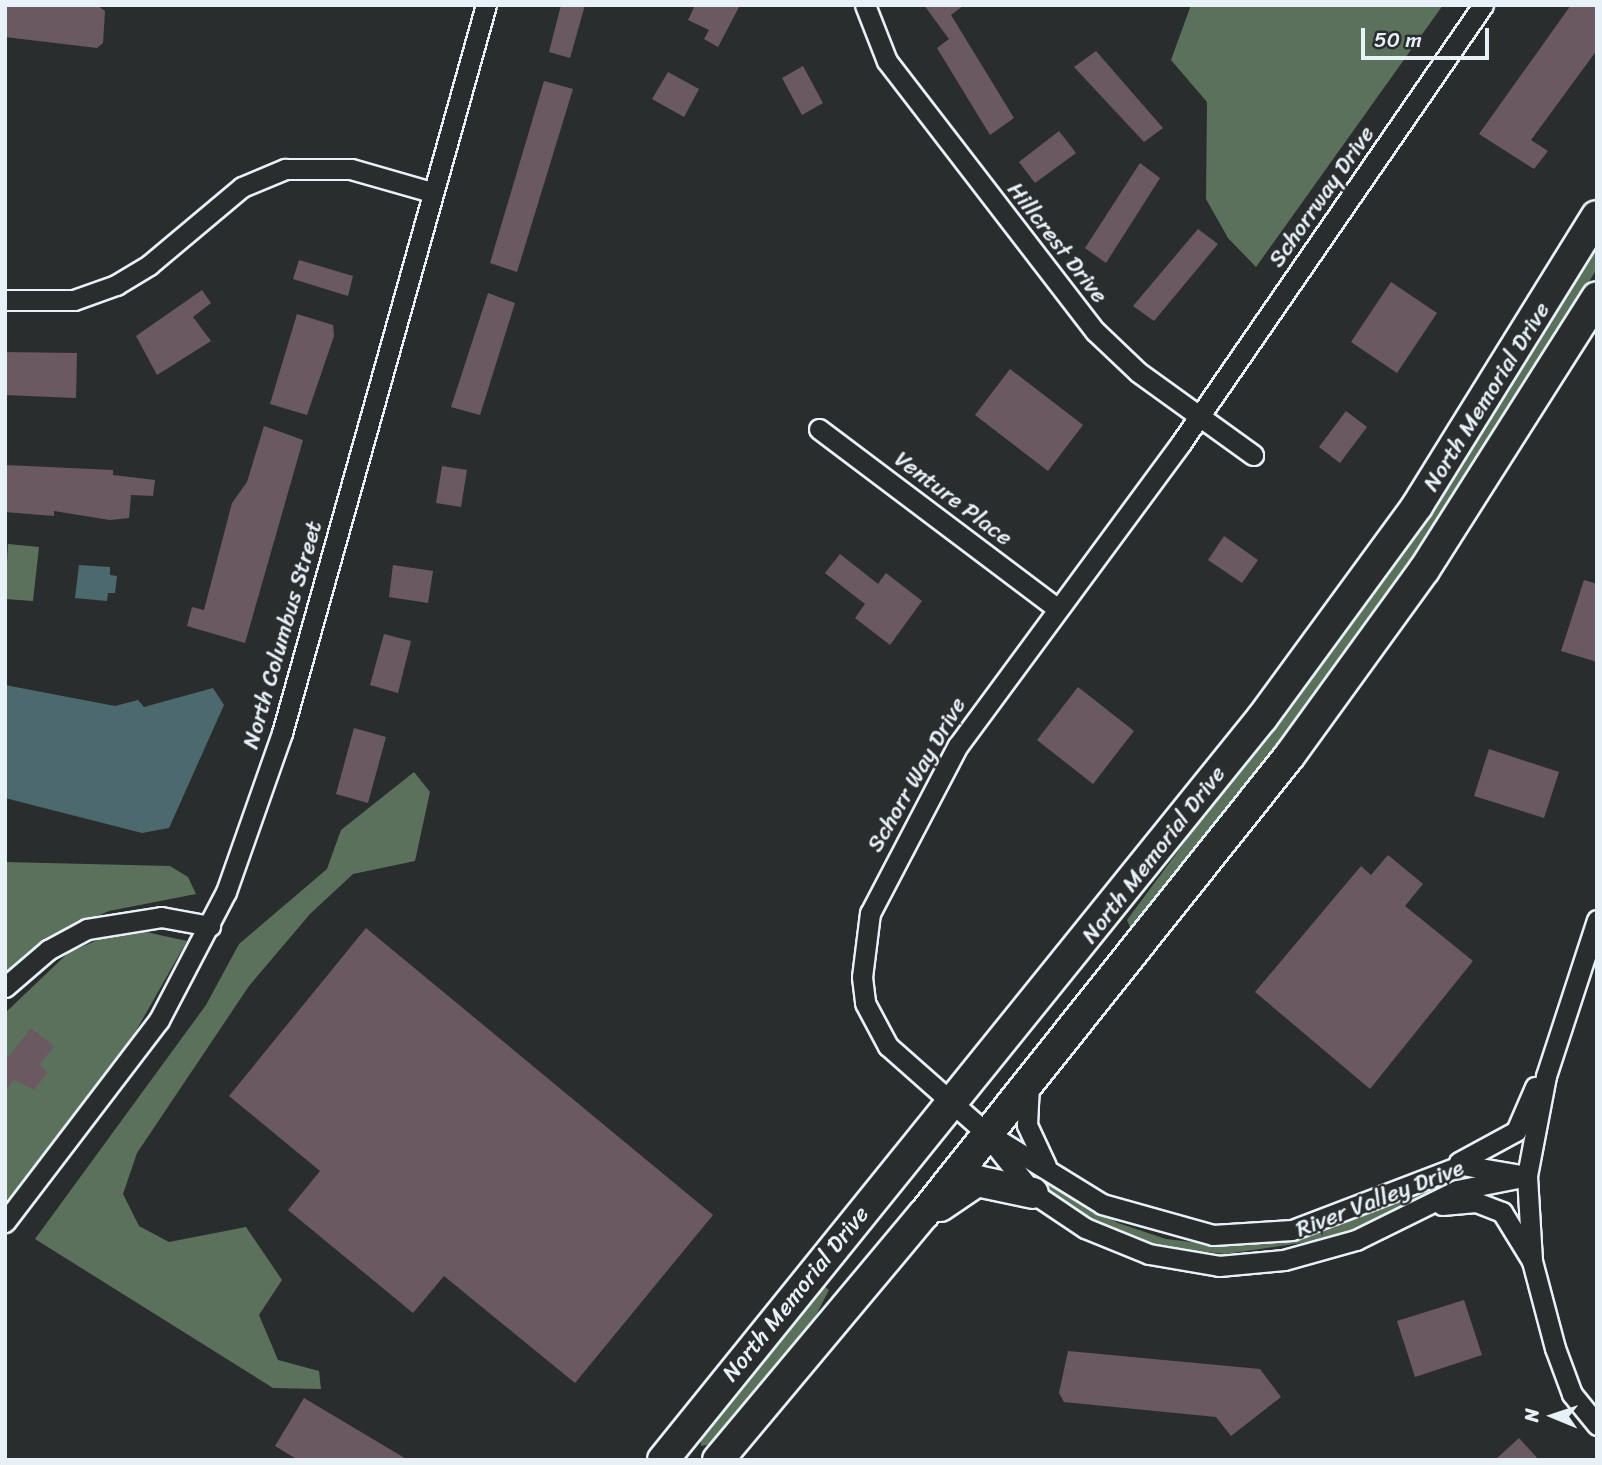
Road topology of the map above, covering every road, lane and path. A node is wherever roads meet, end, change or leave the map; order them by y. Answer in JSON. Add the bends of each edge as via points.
{"nodes":[{"id":1,"x":486,"y":5,"type":"edge"},
{"id":2,"x":1483,"y":5,"type":"edge"},
{"id":3,"x":864,"y":10,"type":"edge"},
{"id":4,"x":432,"y":192,"type":"junction"},
{"id":5,"x":1597,"y":216,"type":"edge"},
{"id":6,"x":1597,"y":297,"type":"edge"},
{"id":7,"x":5,"y":300,"type":"edge"},
{"id":8,"x":1200,"y":416,"type":"junction"},
{"id":9,"x":819,"y":429,"type":"dead end"},
{"id":10,"x":1252,"y":455,"type":"dead end"},
{"id":11,"x":1058,"y":609,"type":"junction"},
{"id":12,"x":1597,"y":920,"type":"edge"},
{"id":13,"x":211,"y":926,"type":"junction"},
{"id":14,"x":5,"y":987,"type":"edge"},
{"id":15,"x":1031,"y":1075,"type":"junction"},
{"id":16,"x":1546,"y":1076,"type":"junction"},
{"id":17,"x":950,"y":1102,"type":"junction"},
{"id":18,"x":984,"y":1131,"type":"junction"},
{"id":19,"x":1047,"y":1167,"type":"junction"},
{"id":20,"x":1445,"y":1170,"type":"junction"},
{"id":21,"x":1527,"y":1176,"type":"junction"},
{"id":22,"x":1033,"y":1193,"type":"junction"},
{"id":23,"x":1427,"y":1209,"type":"junction"},
{"id":24,"x":924,"y":1214,"type":"junction"},
{"id":25,"x":5,"y":1222,"type":"edge"},
{"id":26,"x":1532,"y":1261,"type":"junction"},
{"id":27,"x":1597,"y":1425,"type":"edge"},
{"id":28,"x":663,"y":1460,"type":"edge"},
{"id":29,"x":718,"y":1460,"type":"edge"}],
"edges":[{"from":1,"to":4,"type":"street","name":"North Columbus Street"},
{"from":2,"to":8,"type":"street","name":"Schorrway Drive"},
{"from":3,"to":8,"type":"street","name":"Hillcrest Drive","via":[[887,61],[1095,331]]},
{"from":4,"to":7,"type":"street","via":[[351,169],[285,169],[242,187],[149,265],[116,285],[74,300]]},
{"from":4,"to":13,"type":"street","name":"North Columbus Street","via":[[282,733]]},
{"from":5,"to":17,"type":"main road","name":"North Memorial Drive","via":[[1389,547],[1122,899]]},
{"from":6,"to":15,"type":"main road","name":"North Memorial Drive","via":[[1494,465],[1350,674]]},
{"from":8,"to":10,"type":"street","name":"Hillcrest Drive"},
{"from":8,"to":11,"type":"street","name":"Schorr Way Drive"},
{"from":9,"to":11,"type":"street","name":"Venture Place"},
{"from":11,"to":17,"type":"street","name":"Schorr Way Drive","via":[[957,746],[886,879],[861,945],[865,1003],[875,1025],[905,1066]]},
{"from":12,"to":16,"type":"street"},
{"from":13,"to":14,"type":"street","via":[[161,917],[87,929],[48,950]]},
{"from":13,"to":25,"type":"street","name":"North Columbus Street","via":[[159,1020]]},
{"from":15,"to":18,"type":"main road","name":"North Memorial Drive"},
{"from":15,"to":19,"type":"street","name":"River Valley Drive","via":[[1027,1125]]},
{"from":16,"to":20,"type":"street","via":[[1533,1089],[1516,1130]]},
{"from":16,"to":21,"type":"street"},
{"from":17,"to":18,"type":"street","name":"Schorr Way Drive"},
{"from":17,"to":28,"type":"main road","name":"North Memorial Drive"},
{"from":18,"to":19,"type":"street","name":"River Valley Drive"},
{"from":18,"to":22,"type":"street","name":"River Valley Drive"},
{"from":18,"to":24,"type":"main road","name":"North Memorial Drive"},
{"from":19,"to":20,"type":"street","name":"River Valley Drive","via":[[1074,1188],[1142,1220],[1231,1236],[1292,1230]]},
{"from":20,"to":21,"type":"street","name":"River Valley Drive","via":[[1478,1164]]},
{"from":21,"to":23,"type":"street","name":"River Valley Drive","via":[[1457,1190]]},
{"from":21,"to":26,"type":"street"},
{"from":22,"to":23,"type":"street","name":"River Valley Drive","via":[[1115,1242],[1219,1266],[1324,1251]]},
{"from":22,"to":24,"type":"main road","name":"North Memorial Drive","via":[[977,1181]]},
{"from":23,"to":26,"type":"street","via":[[1459,1202],[1492,1206],[1511,1222]]},
{"from":24,"to":29,"type":"main road","name":"North Memorial Drive"},
{"from":26,"to":27,"type":"street","via":[[1567,1384]]}]}
